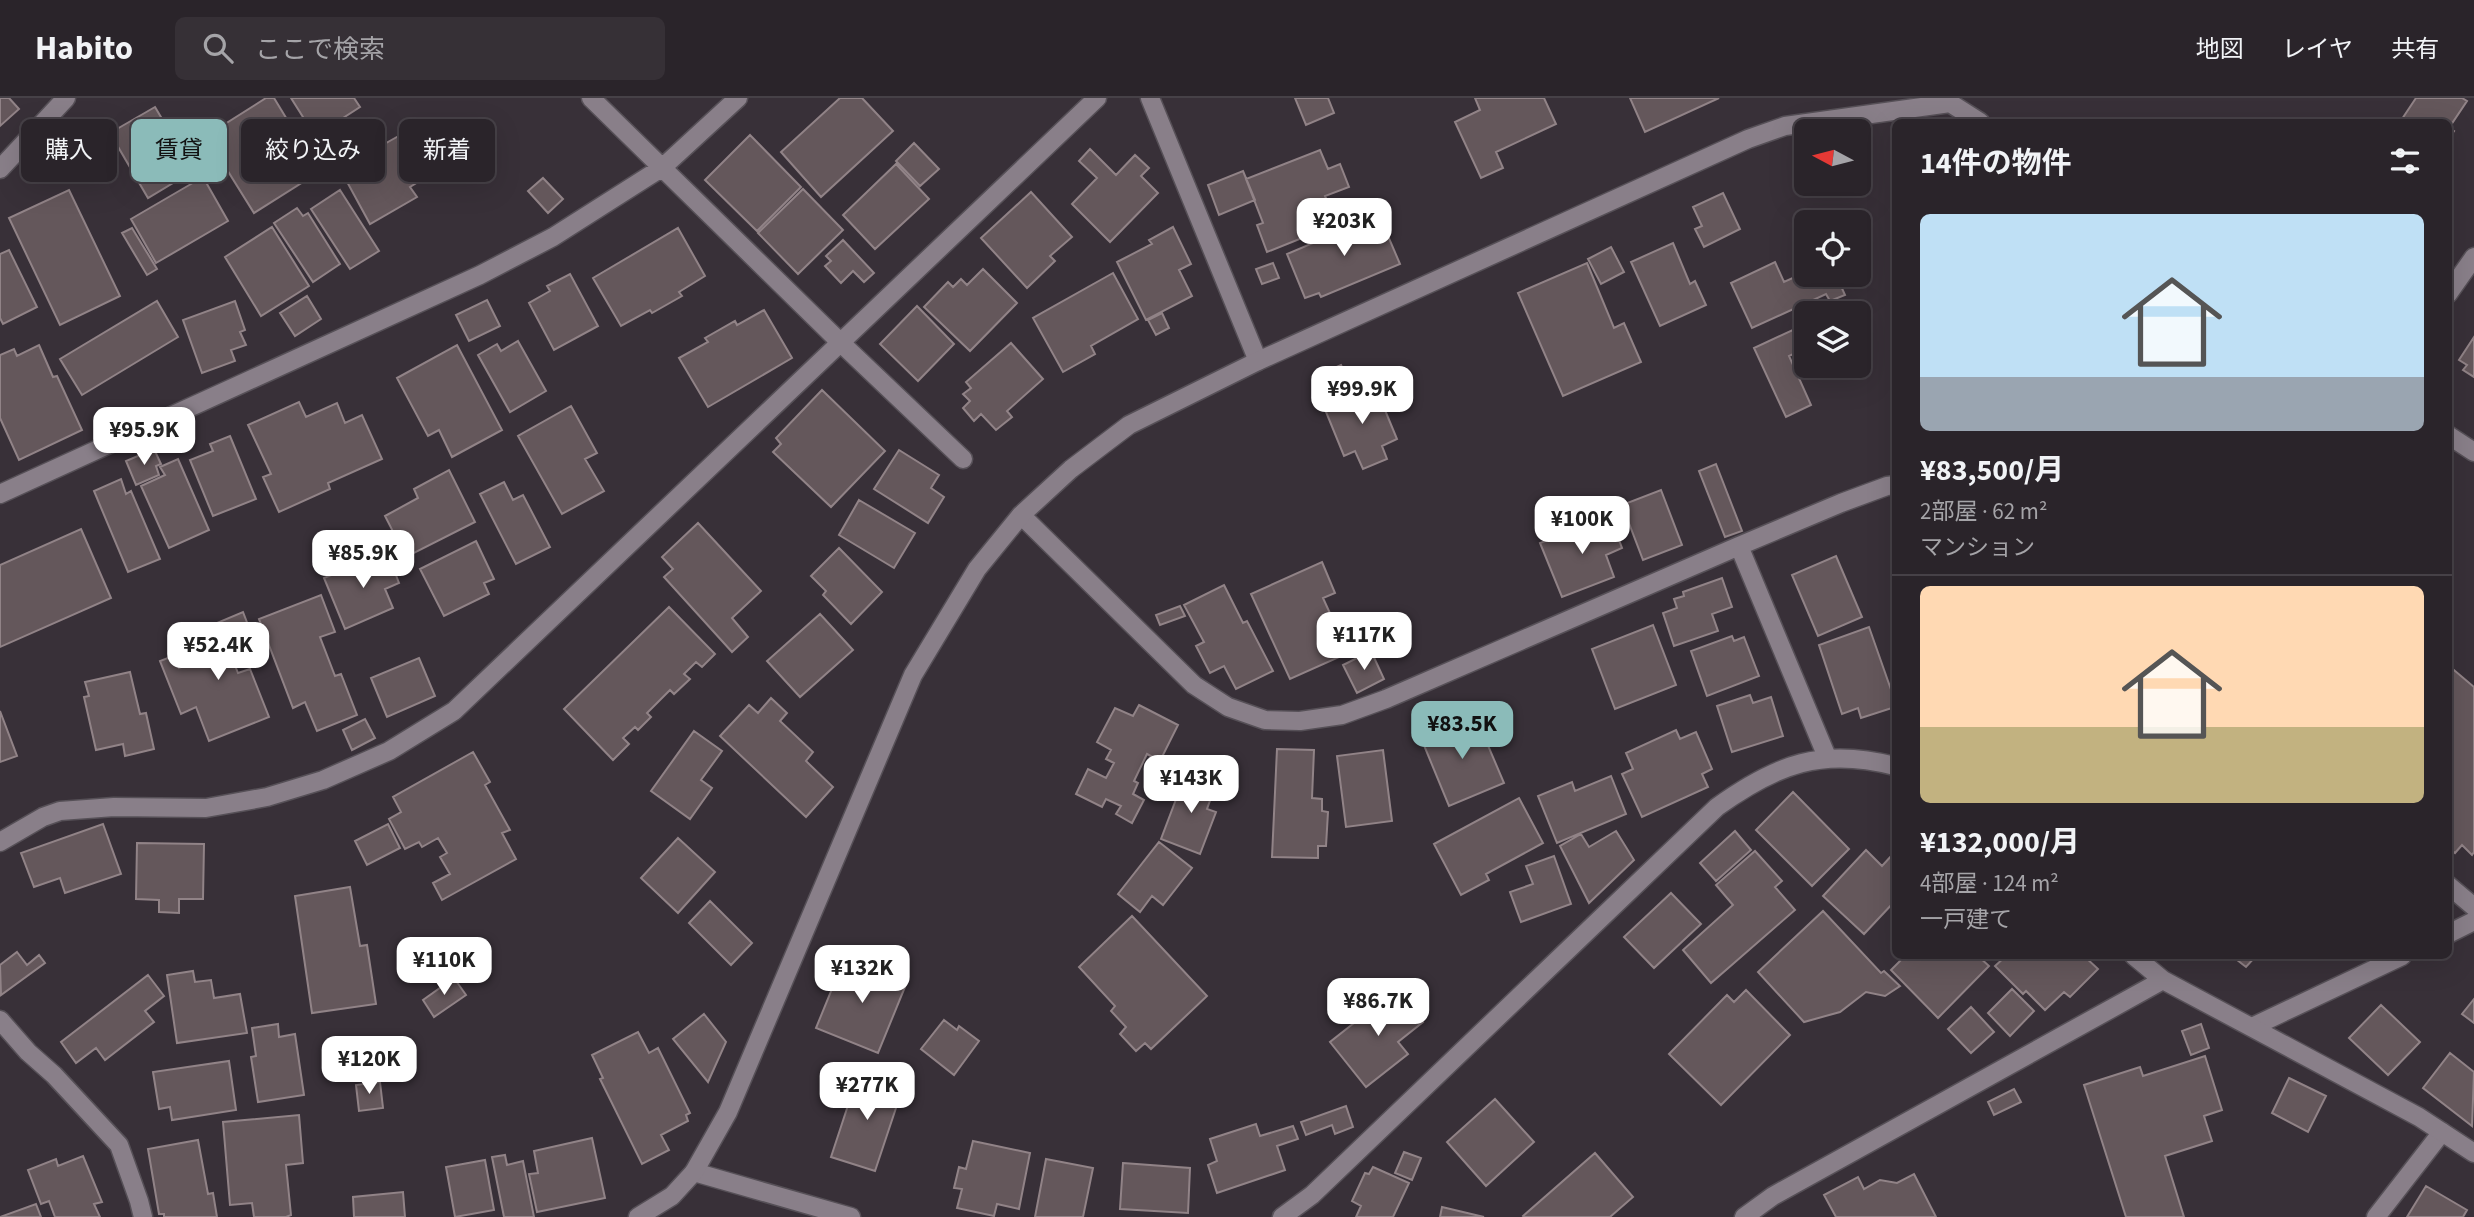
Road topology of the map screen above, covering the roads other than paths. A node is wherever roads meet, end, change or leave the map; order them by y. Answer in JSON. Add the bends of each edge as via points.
{"nodes":[{"id":1,"x":66,"y":98,"type":"edge"},
{"id":2,"x":591,"y":98,"type":"edge"},
{"id":3,"x":738,"y":98,"type":"edge"},
{"id":4,"x":1097,"y":98,"type":"edge"},
{"id":5,"x":1150,"y":98,"type":"edge"},
{"id":6,"x":1946,"y":101,"type":"edge"},
{"id":7,"x":1975,"y":119,"type":"edge"},
{"id":8,"x":663,"y":167,"type":"junction"},
{"id":9,"x":0,"y":169,"type":"edge"},
{"id":10,"x":2474,"y":257,"type":"edge"},
{"id":11,"x":2452,"y":288,"type":"edge"},
{"id":12,"x":841,"y":343,"type":"junction"},
{"id":13,"x":1258,"y":361,"type":"junction"},
{"id":14,"x":2452,"y":438,"type":"edge"},
{"id":15,"x":2474,"y":452,"type":"edge"},
{"id":16,"x":963,"y":459,"type":"dead end"},
{"id":17,"x":1892,"y":485,"type":"edge"},
{"id":18,"x":0,"y":494,"type":"edge"},
{"id":19,"x":1021,"y":515,"type":"junction"},
{"id":20,"x":1739,"y":546,"type":"junction"},
{"id":21,"x":1827,"y":757,"type":"junction"},
{"id":22,"x":1892,"y":765,"type":"edge"},
{"id":23,"x":0,"y":842,"type":"edge"},
{"id":24,"x":2452,"y":888,"type":"edge"},
{"id":25,"x":2474,"y":907,"type":"edge"},
{"id":26,"x":2474,"y":921,"type":"edge"},
{"id":27,"x":2452,"y":932,"type":"edge"},
{"id":28,"x":2138,"y":959,"type":"edge"},
{"id":29,"x":2396,"y":959,"type":"edge"},
{"id":30,"x":2163,"y":980,"type":"junction"},
{"id":31,"x":0,"y":1020,"type":"edge"},
{"id":32,"x":2252,"y":1027,"type":"junction"},
{"id":33,"x":2442,"y":1132,"type":"junction"},
{"id":34,"x":2474,"y":1153,"type":"edge"},
{"id":35,"x":694,"y":1172,"type":"junction"},
{"id":36,"x":143,"y":1217,"type":"edge"},
{"id":37,"x":638,"y":1217,"type":"edge"},
{"id":38,"x":851,"y":1217,"type":"edge"},
{"id":39,"x":1282,"y":1217,"type":"edge"},
{"id":40,"x":1744,"y":1217,"type":"edge"},
{"id":41,"x":2376,"y":1217,"type":"edge"}],
"edges":[{"from":1,"to":9,"type":"street"},
{"from":2,"to":8,"type":"street"},
{"from":3,"to":8,"type":"street"},
{"from":4,"to":12,"type":"street"},
{"from":5,"to":13,"type":"street"},
{"from":6,"to":7,"type":"street"},
{"from":6,"to":13,"type":"street","via":[[1797,124],[1748,139]]},
{"from":8,"to":12,"type":"street"},
{"from":8,"to":18,"type":"street","via":[[553,237],[480,275]]},
{"from":10,"to":11,"type":"street"},
{"from":12,"to":16,"type":"street"},
{"from":12,"to":23,"type":"street","via":[[454,710],[389,751],[323,780],[267,797],[206,808],[60,811]]},
{"from":13,"to":19,"type":"street","via":[[1129,425]]},
{"from":14,"to":15,"type":"street"},
{"from":17,"to":20,"type":"street"},
{"from":19,"to":20,"type":"street","via":[[1194,685],[1228,707],[1265,720],[1342,715],[1386,699]]},
{"from":19,"to":35,"type":"street","via":[[977,569],[913,676],[728,1112]]},
{"from":20,"to":21,"type":"street"},
{"from":21,"to":22,"type":"street"},
{"from":21,"to":39,"type":"street","via":[[1773,773],[1717,807],[1312,1195]]},
{"from":24,"to":25,"type":"street"},
{"from":26,"to":27,"type":"street"},
{"from":28,"to":30,"type":"street"},
{"from":29,"to":32,"type":"street"},
{"from":30,"to":32,"type":"street"},
{"from":30,"to":40,"type":"street","via":[[1773,1196]]},
{"from":31,"to":36,"type":"street","via":[[119,1145]]},
{"from":32,"to":33,"type":"street"},
{"from":33,"to":34,"type":"street"},
{"from":33,"to":41,"type":"street"},
{"from":35,"to":37,"type":"street","via":[[672,1196]]},
{"from":35,"to":38,"type":"street"}]}
